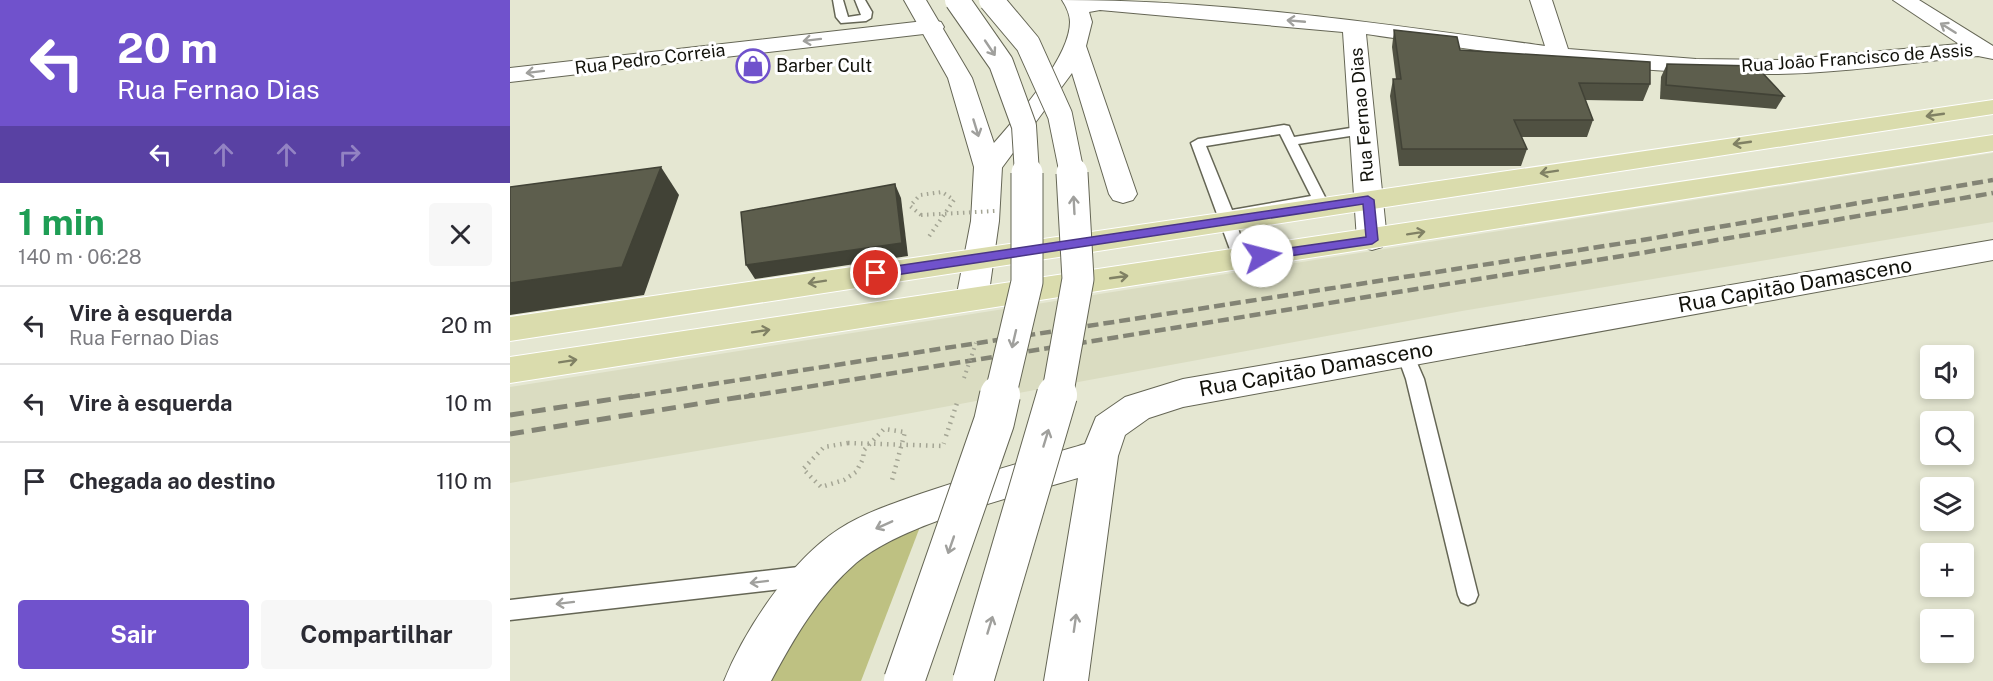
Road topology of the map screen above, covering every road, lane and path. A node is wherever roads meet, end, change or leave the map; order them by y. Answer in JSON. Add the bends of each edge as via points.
{"nodes":[{"id":1,"x":838,"y":0,"type":"edge"},
{"id":2,"x":860,"y":0,"type":"edge"},
{"id":3,"x":915,"y":0,"type":"edge"},
{"id":4,"x":957,"y":0,"type":"edge"},
{"id":5,"x":992,"y":0,"type":"edge"},
{"id":6,"x":1540,"y":0,"type":"edge"},
{"id":7,"x":1904,"y":0,"type":"edge"},
{"id":8,"x":1087,"y":3,"type":"edge"},
{"id":9,"x":1354,"y":26,"type":"junction"},
{"id":10,"x":933,"y":27,"type":"junction"},
{"id":11,"x":1076,"y":47,"type":"junction"},
{"id":12,"x":1990,"y":51,"type":"edge"},
{"id":13,"x":1559,"y":55,"type":"junction"},
{"id":14,"x":510,"y":75,"type":"edge"},
{"id":15,"x":1993,"y":106,"type":"edge"},
{"id":16,"x":1363,"y":130,"type":"junction"},
{"id":17,"x":1291,"y":141,"type":"junction"},
{"id":18,"x":1993,"y":143,"type":"edge"},
{"id":19,"x":988,"y":167,"type":"junction"},
{"id":20,"x":1123,"y":194,"type":"dead end"},
{"id":21,"x":1368,"y":200,"type":"junction"},
{"id":22,"x":1003,"y":211,"type":"dead end"},
{"id":23,"x":1227,"y":218,"type":"junction"},
{"id":24,"x":1372,"y":240,"type":"junction"},
{"id":25,"x":981,"y":246,"type":"junction"},
{"id":26,"x":1993,"y":250,"type":"edge"},
{"id":27,"x":1240,"y":259,"type":"junction"},
{"id":28,"x":972,"y":299,"type":"junction"},
{"id":29,"x":510,"y":329,"type":"edge"},
{"id":30,"x":978,"y":336,"type":"dead end"},
{"id":31,"x":1405,"y":354,"type":"junction"},
{"id":32,"x":510,"y":370,"type":"edge"},
{"id":33,"x":964,"y":380,"type":"dead end"},
{"id":34,"x":960,"y":391,"type":"dead end"},
{"id":35,"x":1100,"y":456,"type":"junction"},
{"id":36,"x":880,"y":526,"type":"junction"},
{"id":37,"x":817,"y":574,"type":"junction"},
{"id":38,"x":1467,"y":595,"type":"dead end"},
{"id":39,"x":510,"y":610,"type":"edge"},
{"id":40,"x":746,"y":681,"type":"edge"},
{"id":41,"x":904,"y":681,"type":"edge"},
{"id":42,"x":973,"y":681,"type":"edge"},
{"id":43,"x":1066,"y":681,"type":"edge"}],
"edges":[{"from":1,"to":2,"type":"lane","via":[[841,17],[852,21],[866,18]]},
{"from":3,"to":10,"type":"street"},
{"from":4,"to":41,"type":"street","one_way":true,"bridge":true,"via":[[1001,63],[1024,126],[1029,205],[1027,282],[994,422]]},
{"from":42,"to":5,"type":"street","one_way":true,"bridge":true,"via":[[1054,411],[1078,279],[1073,178],[1060,115],[1028,44]]},
{"from":6,"to":13,"type":"street"},
{"from":12,"to":7,"type":"street","one_way":true},
{"from":9,"to":8,"type":"street","name":"Rua Joāo Francisco de Assis","one_way":true},
{"from":8,"to":11,"type":"street"},
{"from":9,"to":13,"type":"street","name":"Rua Joāo Francisco de Assis"},
{"from":9,"to":16,"type":"street","name":"Rua Fernao Dias"},
{"from":10,"to":14,"type":"street","name":"Rua Pedro Correia","one_way":true},
{"from":10,"to":19,"type":"street","one_way":true,"via":[[960,78]]},
{"from":11,"to":19,"type":"street","via":[[1041,100]]},
{"from":11,"to":20,"type":"street"},
{"from":12,"to":13,"type":"street","name":"Rua Joāo Francisco de Assis","via":[[1781,67],[1684,65]]},
{"from":15,"to":21,"type":"main road","one_way":true},
{"from":16,"to":17,"type":"lane"},
{"from":16,"to":21,"type":"street","name":"Rua Fernao Dias"},
{"from":17,"to":23,"type":"lane","via":[[1319,199]]},
{"from":17,"to":23,"type":"lane","via":[[1284,129],[1198,143]]},
{"from":24,"to":18,"type":"main road","one_way":true},
{"from":19,"to":25,"type":"street"},
{"from":21,"to":23,"type":"main road"},
{"from":21,"to":24,"type":"street","name":"Rua Fernao Dias"},
{"from":22,"to":25,"type":"path","bridge":true,"via":[[921,215],[910,206],[920,195],[942,192],[954,200],[927,241]]},
{"from":23,"to":25,"type":"main road"},
{"from":23,"to":27,"type":"lane"},
{"from":24,"to":27,"type":"main road"},
{"from":25,"to":28,"type":"street"},
{"from":25,"to":29,"type":"main road","one_way":true},
{"from":26,"to":31,"type":"street","name":"Rua Capitão Damasceno"},
{"from":28,"to":27,"type":"main road","one_way":true},
{"from":32,"to":28,"type":"main road","one_way":true},
{"from":30,"to":33,"type":"path","bridge":true},
{"from":31,"to":35,"type":"street","name":"Rua Capitão Damasceno","via":[[1183,393],[1137,407],[1109,427]]},
{"from":31,"to":38,"type":"lane","via":[[1415,379]]},
{"from":34,"to":36,"type":"path","bridge":true,"via":[[943,446],[848,443],[824,447],[804,469],[821,488],[849,480],[864,462],[864,450],[884,429],[905,432]]},
{"from":35,"to":36,"type":"street","one_way":true,"via":[[976,491]]},
{"from":43,"to":35,"type":"street","name":"Rua Capitão Damasceno","one_way":true},
{"from":36,"to":37,"type":"street","via":[[843,549]]},
{"from":37,"to":39,"type":"lane","one_way":true},
{"from":37,"to":40,"type":"street","via":[[785,614]]}]}
